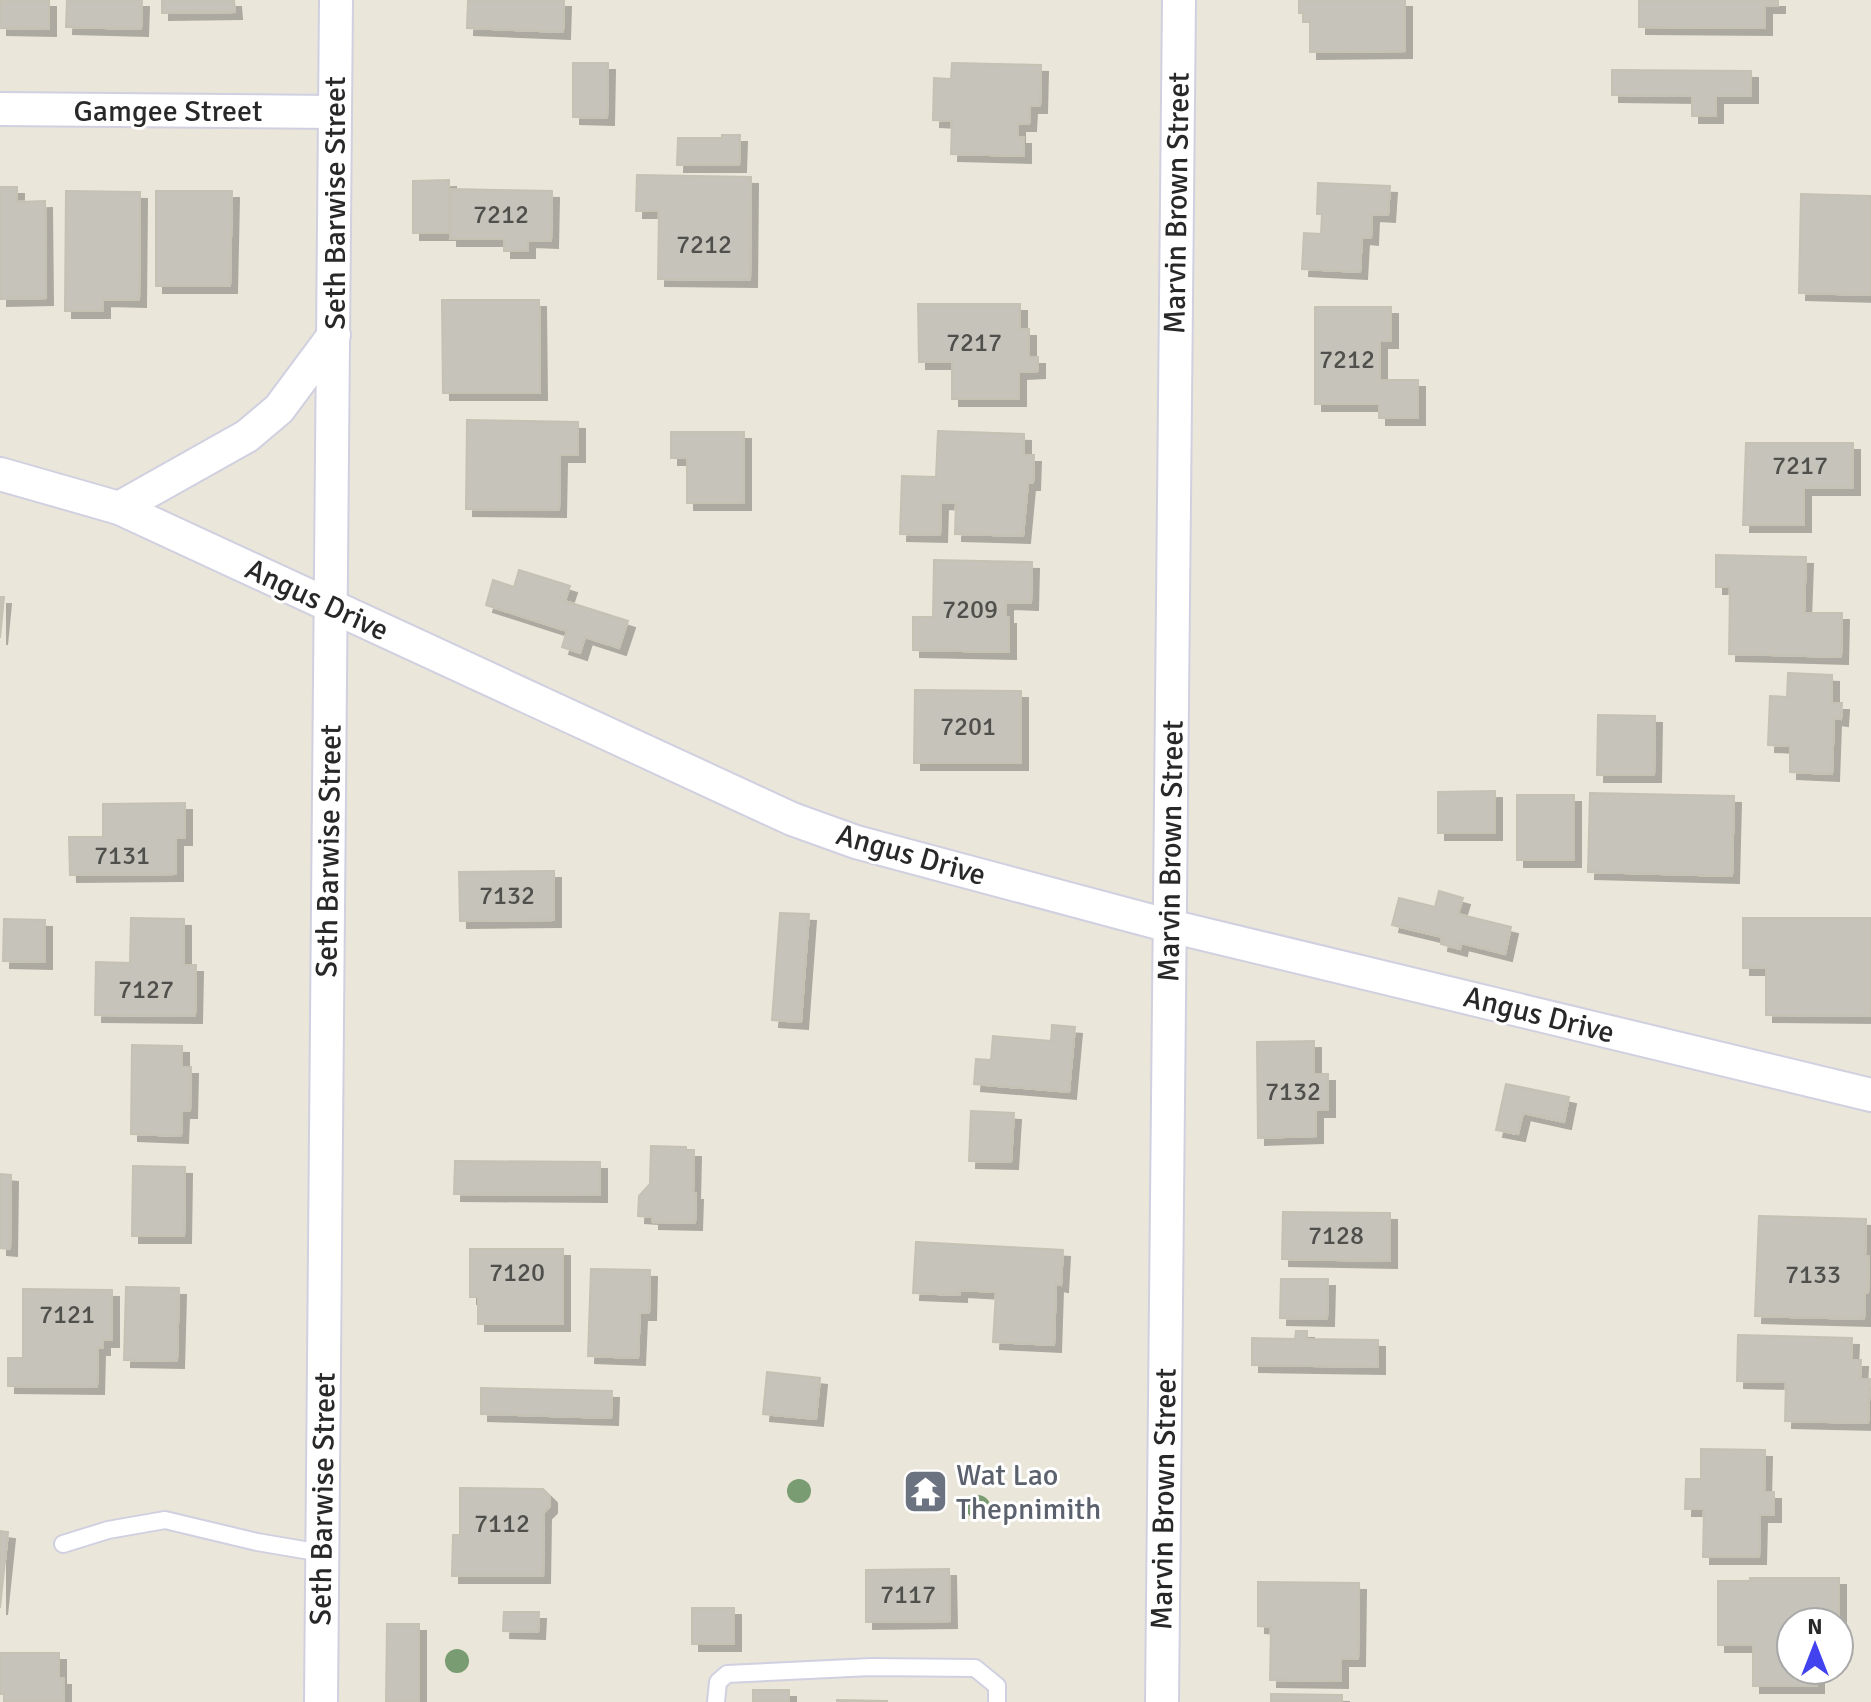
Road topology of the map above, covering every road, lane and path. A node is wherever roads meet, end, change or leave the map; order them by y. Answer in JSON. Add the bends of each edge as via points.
{"nodes":[{"id":1,"x":336,"y":0,"type":"edge"},
{"id":2,"x":1179,"y":0,"type":"edge"},
{"id":3,"x":0,"y":109,"type":"edge"},
{"id":4,"x":335,"y":112,"type":"junction"},
{"id":5,"x":334,"y":335,"type":"junction"},
{"id":6,"x":0,"y":474,"type":"edge"},
{"id":7,"x":119,"y":508,"type":"junction"},
{"id":8,"x":331,"y":606,"type":"junction"},
{"id":9,"x":1170,"y":926,"type":"junction"},
{"id":10,"x":1871,"y":1095,"type":"edge"},
{"id":11,"x":63,"y":1544,"type":"dead end"},
{"id":12,"x":322,"y":1553,"type":"junction"},
{"id":13,"x":321,"y":1702,"type":"edge"},
{"id":14,"x":716,"y":1702,"type":"edge"},
{"id":15,"x":997,"y":1702,"type":"edge"},
{"id":16,"x":1162,"y":1702,"type":"edge"}],
"edges":[{"from":1,"to":4,"type":"street","name":"Seth Barwise Street"},
{"from":2,"to":9,"type":"street","name":"Marvin Brown Street"},
{"from":3,"to":4,"type":"street","name":"Gamgee Street"},
{"from":4,"to":5,"type":"street","name":"Seth Barwise Street"},
{"from":5,"to":7,"type":"street","via":[[279,409],[247,436]]},
{"from":5,"to":8,"type":"street","name":"Seth Barwise Street"},
{"from":6,"to":7,"type":"street","name":"Angus Drive"},
{"from":7,"to":8,"type":"street","name":"Angus Drive"},
{"from":8,"to":9,"type":"street","name":"Angus Drive","via":[[792,819],[856,842]]},
{"from":8,"to":12,"type":"street","name":"Seth Barwise Street"},
{"from":9,"to":10,"type":"street","name":"Angus Drive"},
{"from":9,"to":16,"type":"street","name":"Marvin Brown Street"},
{"from":11,"to":12,"type":"lane","via":[[165,1520]]},
{"from":12,"to":13,"type":"street","name":"Seth Barwise Street"},
{"from":14,"to":15,"type":"lane","via":[[718,1682],[727,1674],[871,1667],[975,1668],[997,1686]]}]}
